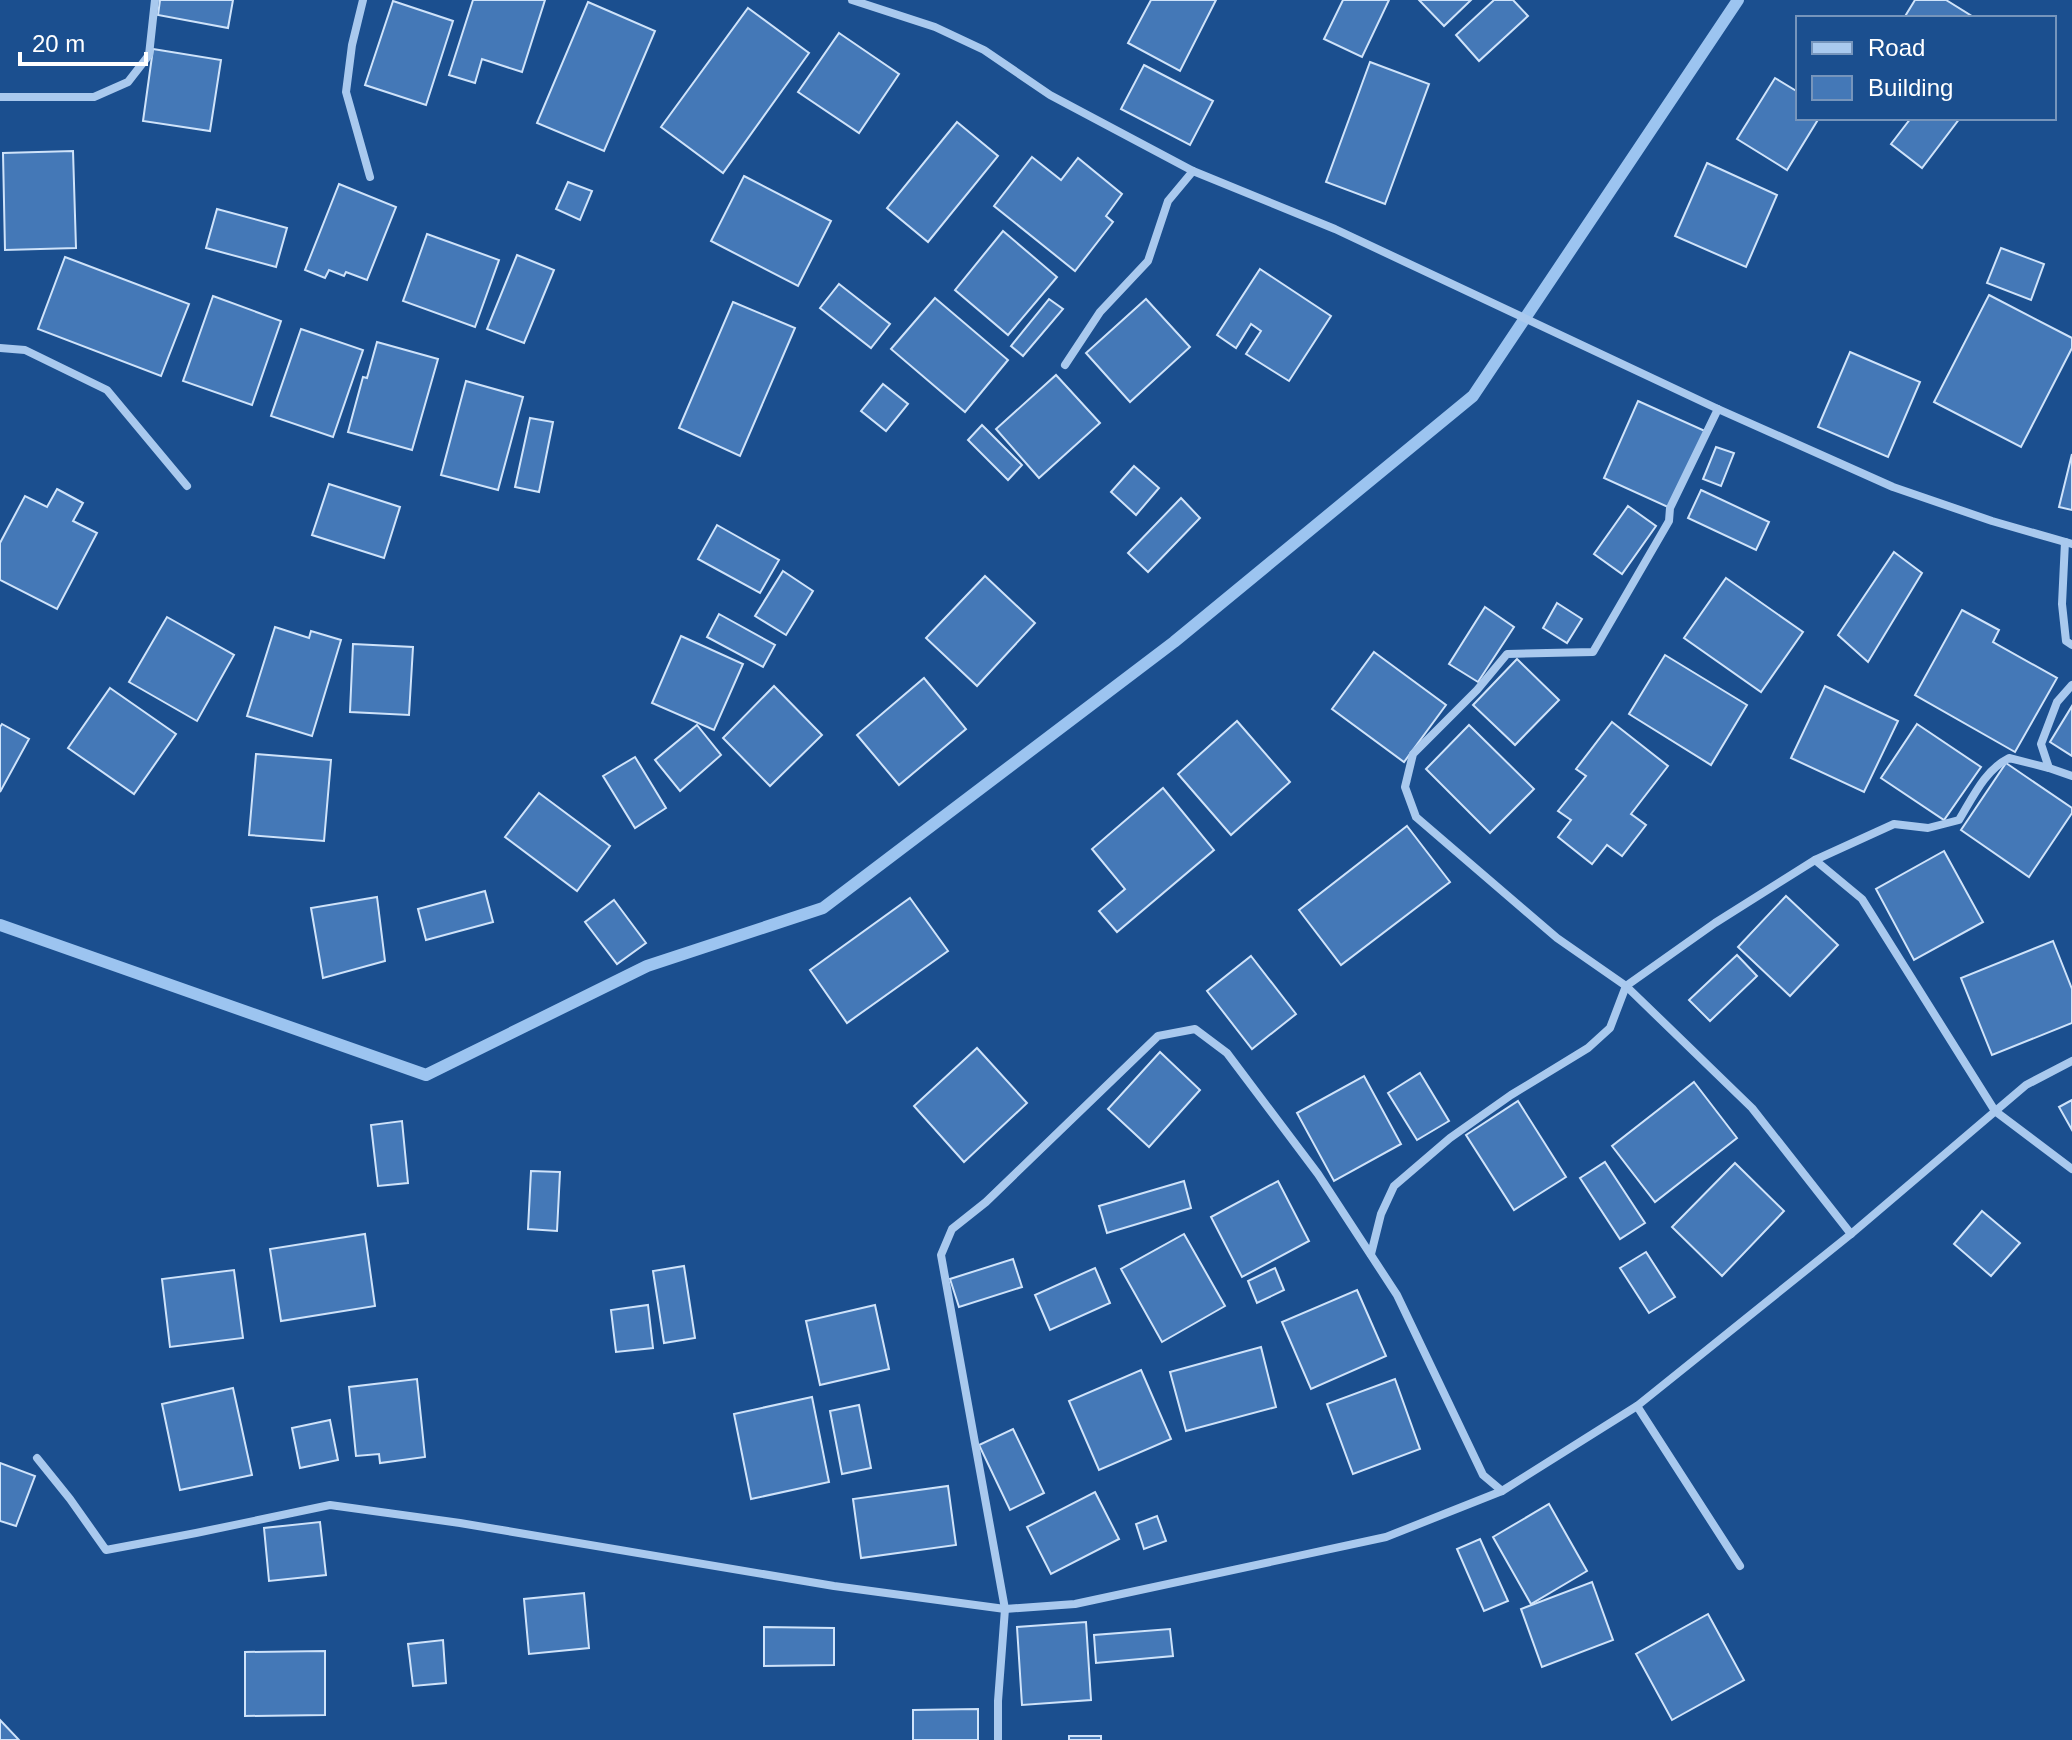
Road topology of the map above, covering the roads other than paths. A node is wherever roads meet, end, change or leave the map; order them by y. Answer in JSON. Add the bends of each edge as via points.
{"nodes":[{"id":1,"x":155,"y":0,"type":"edge"},
{"id":2,"x":363,"y":0,"type":"edge"},
{"id":3,"x":852,"y":0,"type":"edge"},
{"id":4,"x":0,"y":97,"type":"edge"},
{"id":5,"x":1193,"y":171,"type":"junction"},
{"id":6,"x":370,"y":177,"type":"dead end"},
{"id":7,"x":0,"y":348,"type":"edge"},
{"id":8,"x":1065,"y":365,"type":"dead end"},
{"id":9,"x":1718,"y":409,"type":"junction"},
{"id":10,"x":187,"y":486,"type":"dead end"},
{"id":11,"x":2068,"y":543,"type":"edge"},
{"id":12,"x":2072,"y":645,"type":"edge"},
{"id":13,"x":2072,"y":685,"type":"edge"},
{"id":14,"x":2049,"y":768,"type":"junction"},
{"id":15,"x":2072,"y":776,"type":"edge"},
{"id":16,"x":1815,"y":860,"type":"junction"},
{"id":17,"x":1626,"y":986,"type":"junction"},
{"id":18,"x":2072,"y":1061,"type":"edge"},
{"id":19,"x":1995,"y":1111,"type":"junction"},
{"id":20,"x":2072,"y":1169,"type":"edge"},
{"id":21,"x":1851,"y":1234,"type":"junction"},
{"id":22,"x":1371,"y":1254,"type":"junction"},
{"id":23,"x":1637,"y":1406,"type":"junction"},
{"id":24,"x":37,"y":1458,"type":"dead end"},
{"id":25,"x":1502,"y":1491,"type":"junction"},
{"id":26,"x":1740,"y":1566,"type":"dead end"},
{"id":27,"x":1005,"y":1609,"type":"junction"},
{"id":28,"x":998,"y":1740,"type":"edge"}],
"edges":[{"from":1,"to":4,"type":"street","via":[[149,55],[128,82],[94,97]]},
{"from":2,"to":6,"type":"street","via":[[346,92]]},
{"from":3,"to":5,"type":"street","via":[[935,27],[984,50],[1050,95]]},
{"from":5,"to":8,"type":"street","via":[[1168,201],[1148,261],[1100,312]]},
{"from":5,"to":9,"type":"street","via":[[1335,229]]},
{"from":7,"to":10,"type":"street","via":[[25,350],[107,390]]},
{"from":9,"to":11,"type":"street","via":[[1893,487]]},
{"from":9,"to":17,"type":"street","via":[[1670,508],[1669,521],[1593,652],[1507,654],[1413,754],[1405,787],[1416,817],[1557,938]]},
{"from":11,"to":12,"type":"street","via":[[2062,604],[2066,641]]},
{"from":13,"to":14,"type":"street","via":[[2057,702],[2041,744]]},
{"from":14,"to":15,"type":"street"},
{"from":14,"to":16,"type":"street","via":[[2009,758],[1995,765],[1959,820],[1928,828],[1894,824]]},
{"from":16,"to":17,"type":"street"},
{"from":16,"to":19,"type":"street","via":[[1862,899]]},
{"from":17,"to":21,"type":"street","via":[[1752,1108]]},
{"from":17,"to":22,"type":"street","via":[[1610,1028],[1588,1048],[1450,1138],[1394,1186]]},
{"from":18,"to":19,"type":"street","via":[[2026,1085]]},
{"from":19,"to":20,"type":"street"},
{"from":19,"to":21,"type":"street"},
{"from":21,"to":23,"type":"street"},
{"from":22,"to":25,"type":"street","via":[[1397,1295],[1483,1475]]},
{"from":22,"to":27,"type":"street","via":[[1227,1053],[1195,1029],[1158,1036],[952,1229],[941,1255]]},
{"from":23,"to":25,"type":"street"},
{"from":23,"to":26,"type":"street"},
{"from":24,"to":27,"type":"street","via":[[106,1550],[330,1505]]},
{"from":25,"to":27,"type":"street","via":[[1386,1537],[1075,1604]]},
{"from":27,"to":28,"type":"street"}]}
